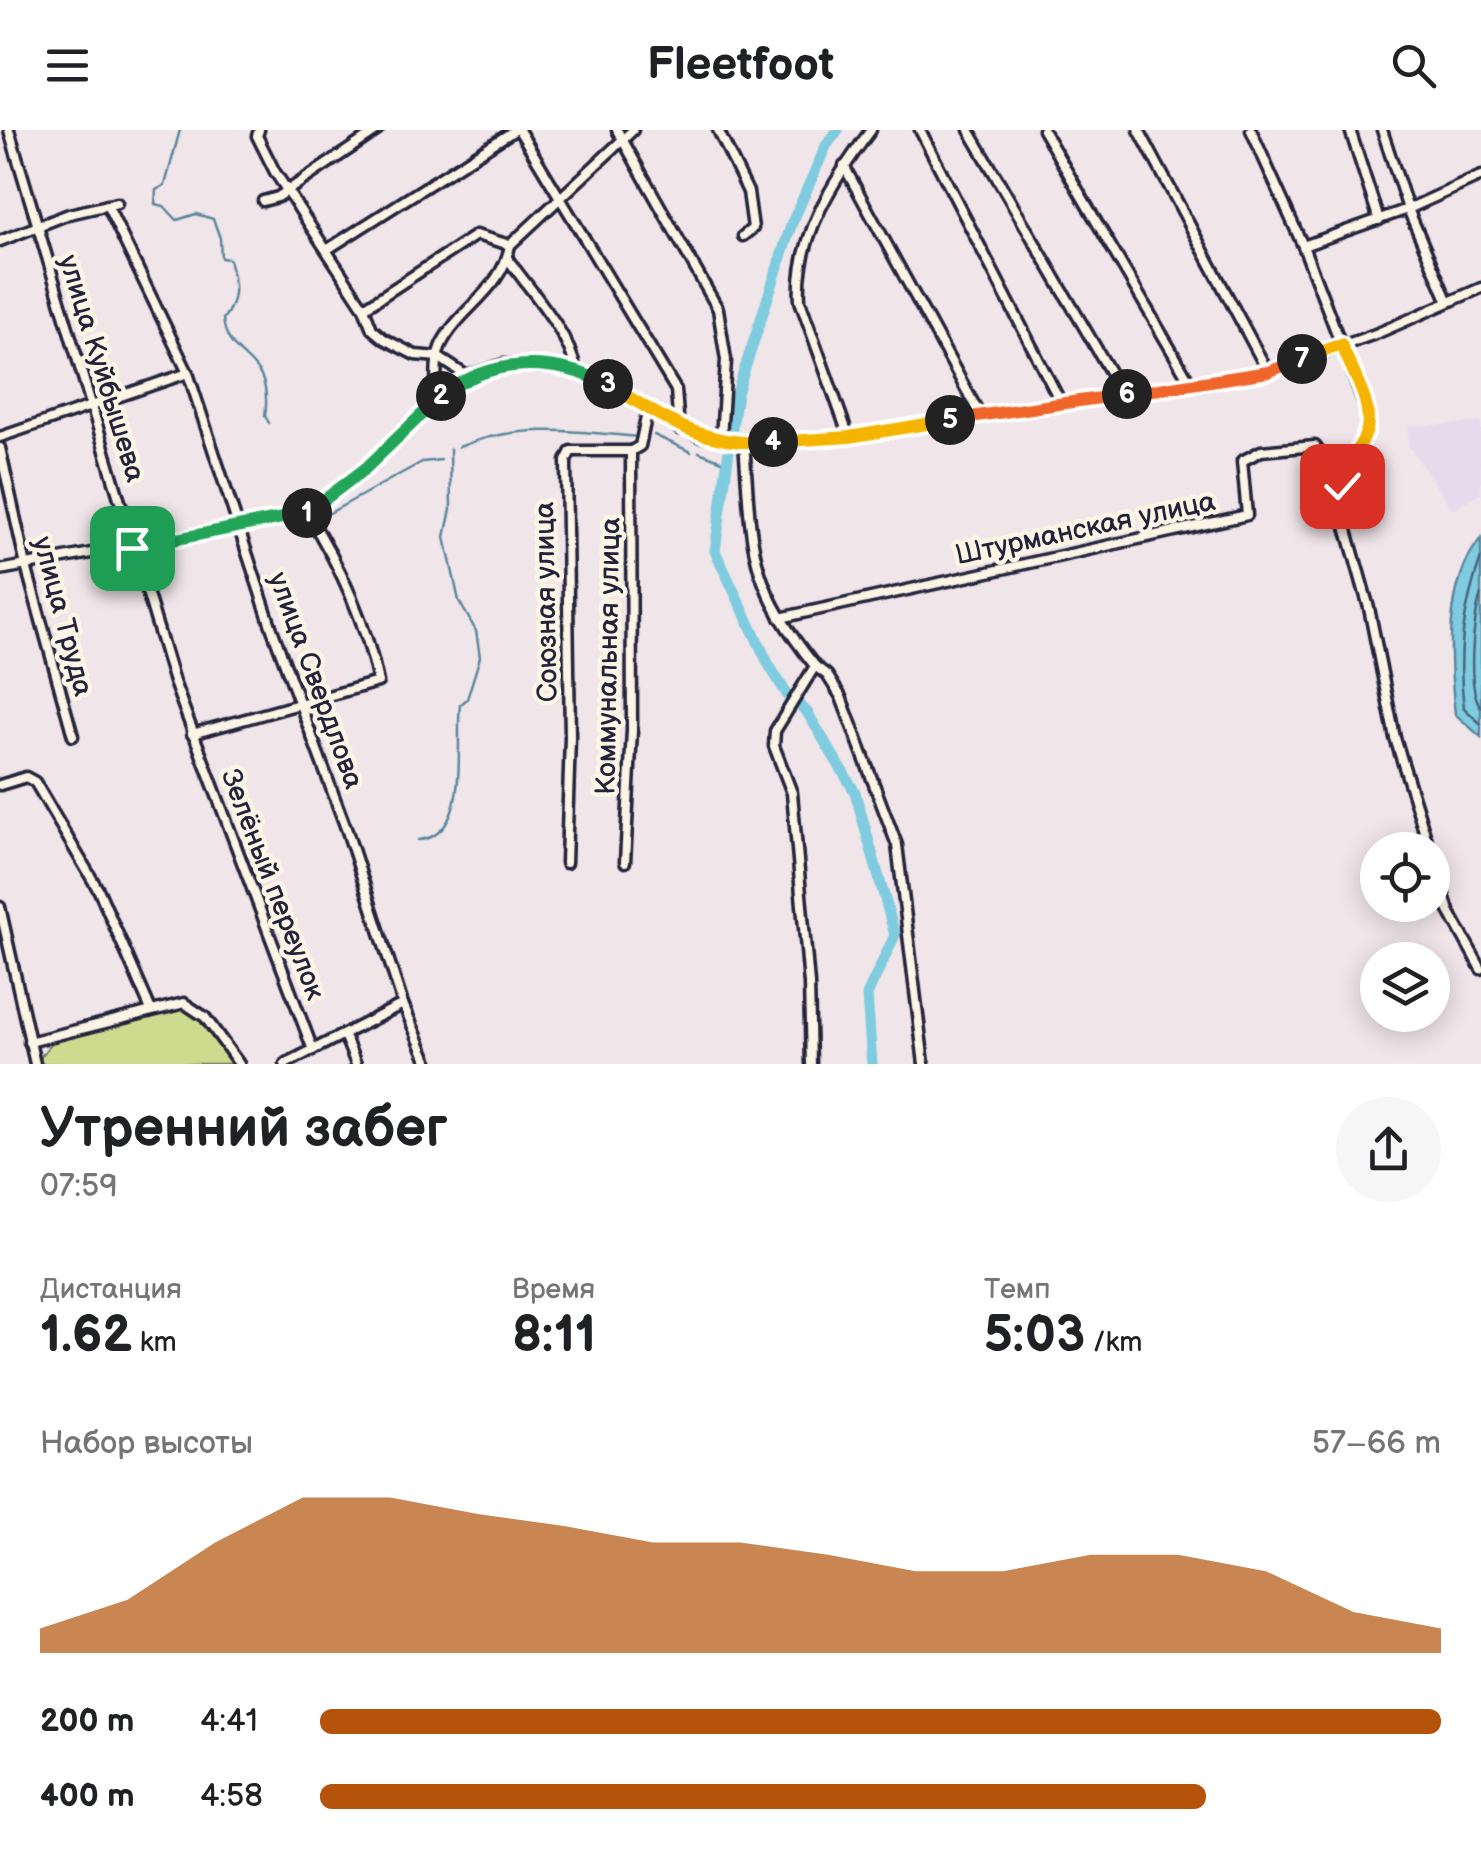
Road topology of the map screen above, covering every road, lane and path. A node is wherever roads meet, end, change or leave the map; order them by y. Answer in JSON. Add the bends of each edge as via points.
{"nodes":[{"id":1,"x":9,"y":130,"type":"edge"},
{"id":2,"x":378,"y":130,"type":"edge"},
{"id":3,"x":517,"y":130,"type":"edge"},
{"id":4,"x":632,"y":130,"type":"edge"},
{"id":5,"x":718,"y":130,"type":"edge"},
{"id":6,"x":871,"y":130,"type":"edge"},
{"id":7,"x":920,"y":130,"type":"edge"},
{"id":8,"x":969,"y":130,"type":"edge"},
{"id":9,"x":1043,"y":130,"type":"edge"},
{"id":10,"x":1154,"y":130,"type":"edge"},
{"id":11,"x":1251,"y":130,"type":"edge"},
{"id":12,"x":1350,"y":130,"type":"edge"},
{"id":13,"x":1382,"y":130,"type":"edge"},
{"id":14,"x":258,"y":133,"type":"edge"},
{"id":15,"x":1140,"y":133,"type":"edge"},
{"id":16,"x":619,"y":134,"type":"edge"},
{"id":17,"x":844,"y":166,"type":"junction"},
{"id":18,"x":1481,"y":176,"type":"edge"},
{"id":19,"x":288,"y":190,"type":"junction"},
{"id":20,"x":558,"y":199,"type":"junction"},
{"id":21,"x":263,"y":202,"type":"dead end"},
{"id":22,"x":1408,"y":209,"type":"junction"},
{"id":23,"x":1379,"y":220,"type":"junction"},
{"id":24,"x":36,"y":226,"type":"junction"},
{"id":25,"x":742,"y":236,"type":"dead end"},
{"id":26,"x":0,"y":241,"type":"edge"},
{"id":27,"x":510,"y":246,"type":"junction"},
{"id":28,"x":1303,"y":246,"type":"junction"},
{"id":29,"x":328,"y":248,"type":"junction"},
{"id":30,"x":508,"y":259,"type":"junction"},
{"id":31,"x":1481,"y":288,"type":"edge"},
{"id":32,"x":1448,"y":302,"type":"junction"},
{"id":33,"x":364,"y":308,"type":"junction"},
{"id":34,"x":1341,"y":344,"type":"junction"},
{"id":35,"x":438,"y":357,"type":"junction"},
{"id":36,"x":576,"y":370,"type":"junction"},
{"id":37,"x":188,"y":372,"type":"junction"},
{"id":38,"x":1268,"y":372,"type":"junction"},
{"id":39,"x":467,"y":376,"type":"junction"},
{"id":40,"x":1190,"y":382,"type":"junction"},
{"id":41,"x":1124,"y":394,"type":"junction"},
{"id":42,"x":436,"y":399,"type":"junction"},
{"id":43,"x":1060,"y":403,"type":"junction"},
{"id":44,"x":91,"y":406,"type":"junction"},
{"id":45,"x":648,"y":408,"type":"junction"},
{"id":46,"x":980,"y":415,"type":"junction"},
{"id":47,"x":678,"y":429,"type":"junction"},
{"id":48,"x":0,"y":437,"type":"edge"},
{"id":49,"x":849,"y":437,"type":"junction"},
{"id":50,"x":721,"y":439,"type":"junction"},
{"id":51,"x":744,"y":442,"type":"junction"},
{"id":52,"x":0,"y":448,"type":"edge"},
{"id":53,"x":632,"y":452,"type":"junction"},
{"id":54,"x":1344,"y":470,"type":"junction"},
{"id":55,"x":307,"y":513,"type":"junction"},
{"id":56,"x":237,"y":525,"type":"junction"},
{"id":57,"x":136,"y":548,"type":"junction"},
{"id":58,"x":26,"y":566,"type":"junction"},
{"id":59,"x":0,"y":570,"type":"edge"},
{"id":60,"x":780,"y":618,"type":"junction"},
{"id":61,"x":815,"y":666,"type":"junction"},
{"id":62,"x":300,"y":702,"type":"junction"},
{"id":63,"x":192,"y":734,"type":"junction"},
{"id":64,"x":73,"y":736,"type":"dead end"},
{"id":65,"x":0,"y":784,"type":"edge"},
{"id":66,"x":1425,"y":832,"type":"edge"},
{"id":67,"x":624,"y":862,"type":"dead end"},
{"id":68,"x":566,"y":863,"type":"dead end"},
{"id":69,"x":0,"y":908,"type":"edge"},
{"id":70,"x":1450,"y":910,"type":"edge"},
{"id":71,"x":1481,"y":969,"type":"edge"},
{"id":72,"x":403,"y":1004,"type":"junction"},
{"id":73,"x":150,"y":1010,"type":"junction"},
{"id":74,"x":344,"y":1035,"type":"junction"},
{"id":75,"x":29,"y":1042,"type":"junction"},
{"id":76,"x":313,"y":1050,"type":"junction"},
{"id":77,"x":35,"y":1064,"type":"edge"},
{"id":78,"x":239,"y":1064,"type":"edge"},
{"id":79,"x":285,"y":1064,"type":"edge"},
{"id":80,"x":356,"y":1064,"type":"edge"},
{"id":81,"x":429,"y":1064,"type":"edge"},
{"id":82,"x":811,"y":1064,"type":"edge"},
{"id":83,"x":924,"y":1064,"type":"edge"}],
"edges":[{"from":1,"to":24,"type":"street","name":"улица Куйбышева"},
{"from":2,"to":19,"type":"street"},
{"from":3,"to":20,"type":"street"},
{"from":3,"to":29,"type":"street"},
{"from":4,"to":16,"type":"street"},
{"from":5,"to":25,"type":"street","via":[[748,192],[753,228]]},
{"from":6,"to":17,"type":"street"},
{"from":7,"to":43,"type":"street"},
{"from":8,"to":41,"type":"street"},
{"from":9,"to":40,"type":"street"},
{"from":10,"to":15,"type":"street"},
{"from":11,"to":28,"type":"street"},
{"from":12,"to":23,"type":"street"},
{"from":13,"to":22,"type":"street"},
{"from":14,"to":19,"type":"street"},
{"from":15,"to":38,"type":"street"},
{"from":16,"to":20,"type":"street"},
{"from":16,"to":50,"type":"street","via":[[718,309],[726,360]]},
{"from":17,"to":46,"type":"street"},
{"from":17,"to":49,"type":"street","via":[[810,232],[798,278],[800,301]]},
{"from":18,"to":22,"type":"street"},
{"from":19,"to":21,"type":"street"},
{"from":19,"to":29,"type":"street"},
{"from":20,"to":27,"type":"street"},
{"from":20,"to":47,"type":"street","via":[[676,390]]},
{"from":22,"to":23,"type":"street"},
{"from":22,"to":32,"type":"street"},
{"from":23,"to":28,"type":"street"},
{"from":24,"to":26,"type":"street"},
{"from":24,"to":37,"type":"street","name":"улица Свердлова","via":[[112,204]]},
{"from":24,"to":44,"type":"street","name":"улица Куйбышева"},
{"from":27,"to":30,"type":"street"},
{"from":27,"to":33,"type":"street","via":[[476,234]]},
{"from":28,"to":34,"type":"street"},
{"from":29,"to":33,"type":"street"},
{"from":30,"to":35,"type":"street"},
{"from":30,"to":36,"type":"street"},
{"from":31,"to":32,"type":"street"},
{"from":32,"to":34,"type":"street"},
{"from":33,"to":35,"type":"street","via":[[384,339],[415,355]]},
{"from":34,"to":38,"type":"street"},
{"from":34,"to":54,"type":"street","via":[[1368,414]]},
{"from":35,"to":39,"type":"street"},
{"from":35,"to":42,"type":"street"},
{"from":36,"to":39,"type":"street","via":[[503,364]]},
{"from":36,"to":45,"type":"street"},
{"from":37,"to":44,"type":"street"},
{"from":37,"to":56,"type":"street","name":"улица Свердлова"},
{"from":38,"to":40,"type":"street"},
{"from":39,"to":42,"type":"street"},
{"from":40,"to":41,"type":"street"},
{"from":41,"to":43,"type":"street"},
{"from":42,"to":55,"type":"street","via":[[366,468]]},
{"from":43,"to":46,"type":"street"},
{"from":44,"to":48,"type":"street"},
{"from":44,"to":57,"type":"street","name":"улица Куйбышева"},
{"from":45,"to":47,"type":"street"},
{"from":45,"to":53,"type":"street","via":[[640,446]]},
{"from":46,"to":49,"type":"street"},
{"from":47,"to":50,"type":"street"},
{"from":49,"to":51,"type":"street"},
{"from":50,"to":51,"type":"street"},
{"from":51,"to":60,"type":"street","via":[[753,560]]},
{"from":52,"to":58,"type":"street","name":"улица Труда"},
{"from":53,"to":67,"type":"street","name":"Коммунальная улица","via":[[632,730]]},
{"from":53,"to":68,"type":"street","name":"Союзная улица","via":[[571,451],[566,461]]},
{"from":54,"to":60,"type":"street","name":"Штурманская улица","via":[[1330,466],[1314,446],[1248,456],[1242,472],[1247,515]]},
{"from":54,"to":66,"type":"street","via":[[1343,516],[1395,738]]},
{"from":55,"to":56,"type":"street"},
{"from":55,"to":62,"type":"street","via":[[360,620],[378,682]]},
{"from":56,"to":57,"type":"street"},
{"from":56,"to":62,"type":"street","name":"улица Свердлова"},
{"from":57,"to":58,"type":"street"},
{"from":57,"to":63,"type":"street","name":"улица Куйбышева"},
{"from":58,"to":59,"type":"street"},
{"from":58,"to":64,"type":"street","name":"улица Труда"},
{"from":60,"to":61,"type":"street"},
{"from":61,"to":82,"type":"street","via":[[774,731],[792,794]]},
{"from":61,"to":83,"type":"street","via":[[841,698],[897,845]]},
{"from":62,"to":63,"type":"street"},
{"from":62,"to":72,"type":"street","name":"улица Свердлова"},
{"from":63,"to":76,"type":"street","name":"Зелёный переулок"},
{"from":65,"to":73,"type":"street","via":[[26,777],[35,782],[99,891]]},
{"from":69,"to":75,"type":"street"},
{"from":70,"to":71,"type":"street"},
{"from":72,"to":74,"type":"street"},
{"from":72,"to":81,"type":"street","name":"улица Свердлова"},
{"from":73,"to":75,"type":"street"},
{"from":73,"to":78,"type":"street","via":[[192,1006]]},
{"from":74,"to":76,"type":"street"},
{"from":74,"to":80,"type":"street"},
{"from":75,"to":77,"type":"street"},
{"from":76,"to":79,"type":"street"}]}
